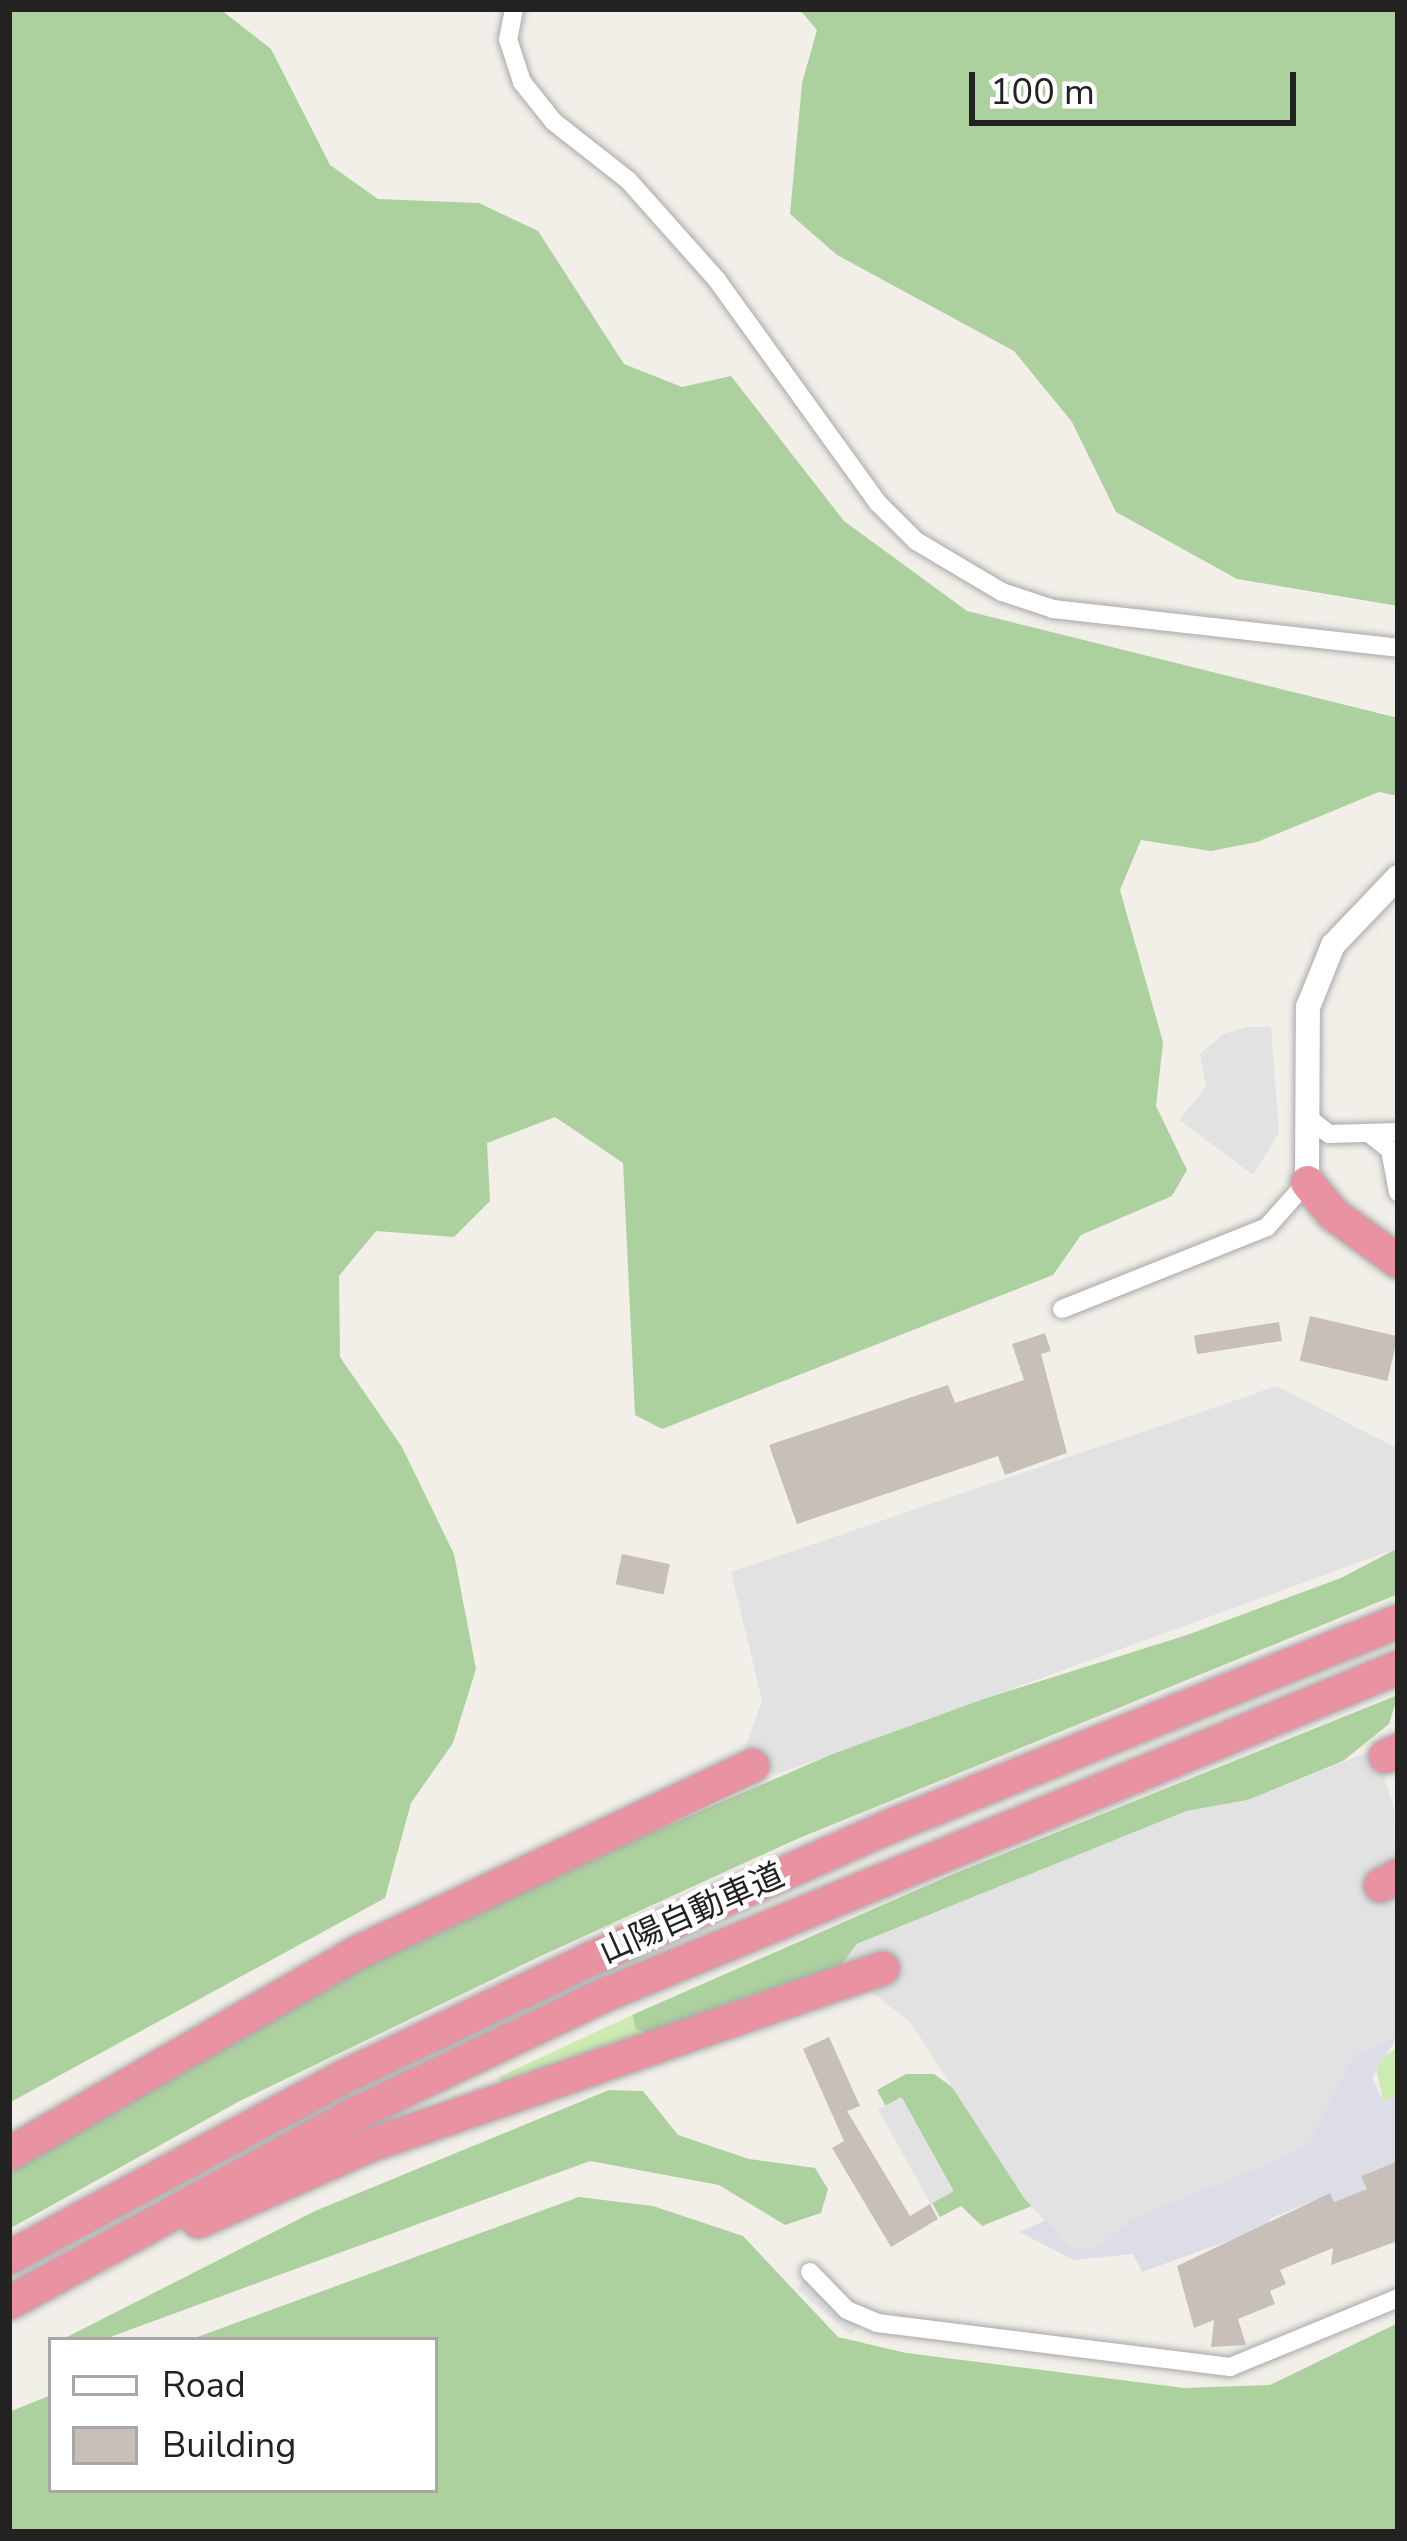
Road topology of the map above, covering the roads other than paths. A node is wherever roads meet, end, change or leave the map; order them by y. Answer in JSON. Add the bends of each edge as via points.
{"nodes":[{"id":1,"x":514,"y":9,"type":"edge"},
{"id":2,"x":1398,"y":648,"type":"edge"},
{"id":3,"x":1398,"y":877,"type":"edge"},
{"id":4,"x":1306,"y":1117,"type":"junction"},
{"id":5,"x":1398,"y":1132,"type":"edge"},
{"id":6,"x":1371,"y":1135,"type":"junction"},
{"id":7,"x":1306,"y":1182,"type":"junction"},
{"id":8,"x":1398,"y":1192,"type":"edge"},
{"id":9,"x":1398,"y":1247,"type":"edge"},
{"id":10,"x":1398,"y":1261,"type":"edge"},
{"id":11,"x":1062,"y":1309,"type":"dead end"},
{"id":12,"x":1398,"y":1621,"type":"edge"},
{"id":13,"x":1398,"y":1667,"type":"edge"},
{"id":14,"x":752,"y":1765,"type":"dead end"},
{"id":15,"x":882,"y":1968,"type":"dead end"},
{"id":16,"x":9,"y":2152,"type":"edge"},
{"id":17,"x":9,"y":2257,"type":"edge"},
{"id":18,"x":810,"y":2272,"type":"dead end"},
{"id":19,"x":1398,"y":2298,"type":"edge"},
{"id":20,"x":9,"y":2302,"type":"edge"},
{"id":21,"x":9,"y":2321,"type":"edge"}],
"edges":[{"from":1,"to":2,"type":"street","via":[[508,39],[522,82],[554,122],[628,181],[717,280],[878,502],[916,541],[1002,592],[1053,609]]},
{"from":3,"to":4,"type":"street","via":[[1360,909],[1321,974],[1303,1044]]},
{"from":4,"to":6,"type":"street","via":[[1329,1134]]},
{"from":4,"to":7,"type":"street"},
{"from":5,"to":6,"type":"street"},
{"from":6,"to":8,"type":"street","via":[[1390,1150]]},
{"from":7,"to":9,"type":"highway"},
{"from":7,"to":10,"type":"highway","via":[[1332,1213]]},
{"from":7,"to":11,"type":"street","via":[[1267,1227]]},
{"from":12,"to":17,"type":"highway","name":"山陽自動車道","via":[[892,1825],[589,1959],[342,2077]]},
{"from":13,"to":20,"type":"highway","name":"山陽自動車道","via":[[608,1993],[358,2112]]},
{"from":14,"to":16,"type":"highway","via":[[357,1952]]},
{"from":15,"to":21,"type":"highway","via":[[369,2145],[268,2187]]},
{"from":18,"to":19,"type":"street","via":[[847,2310],[877,2323],[1230,2367]]}]}
